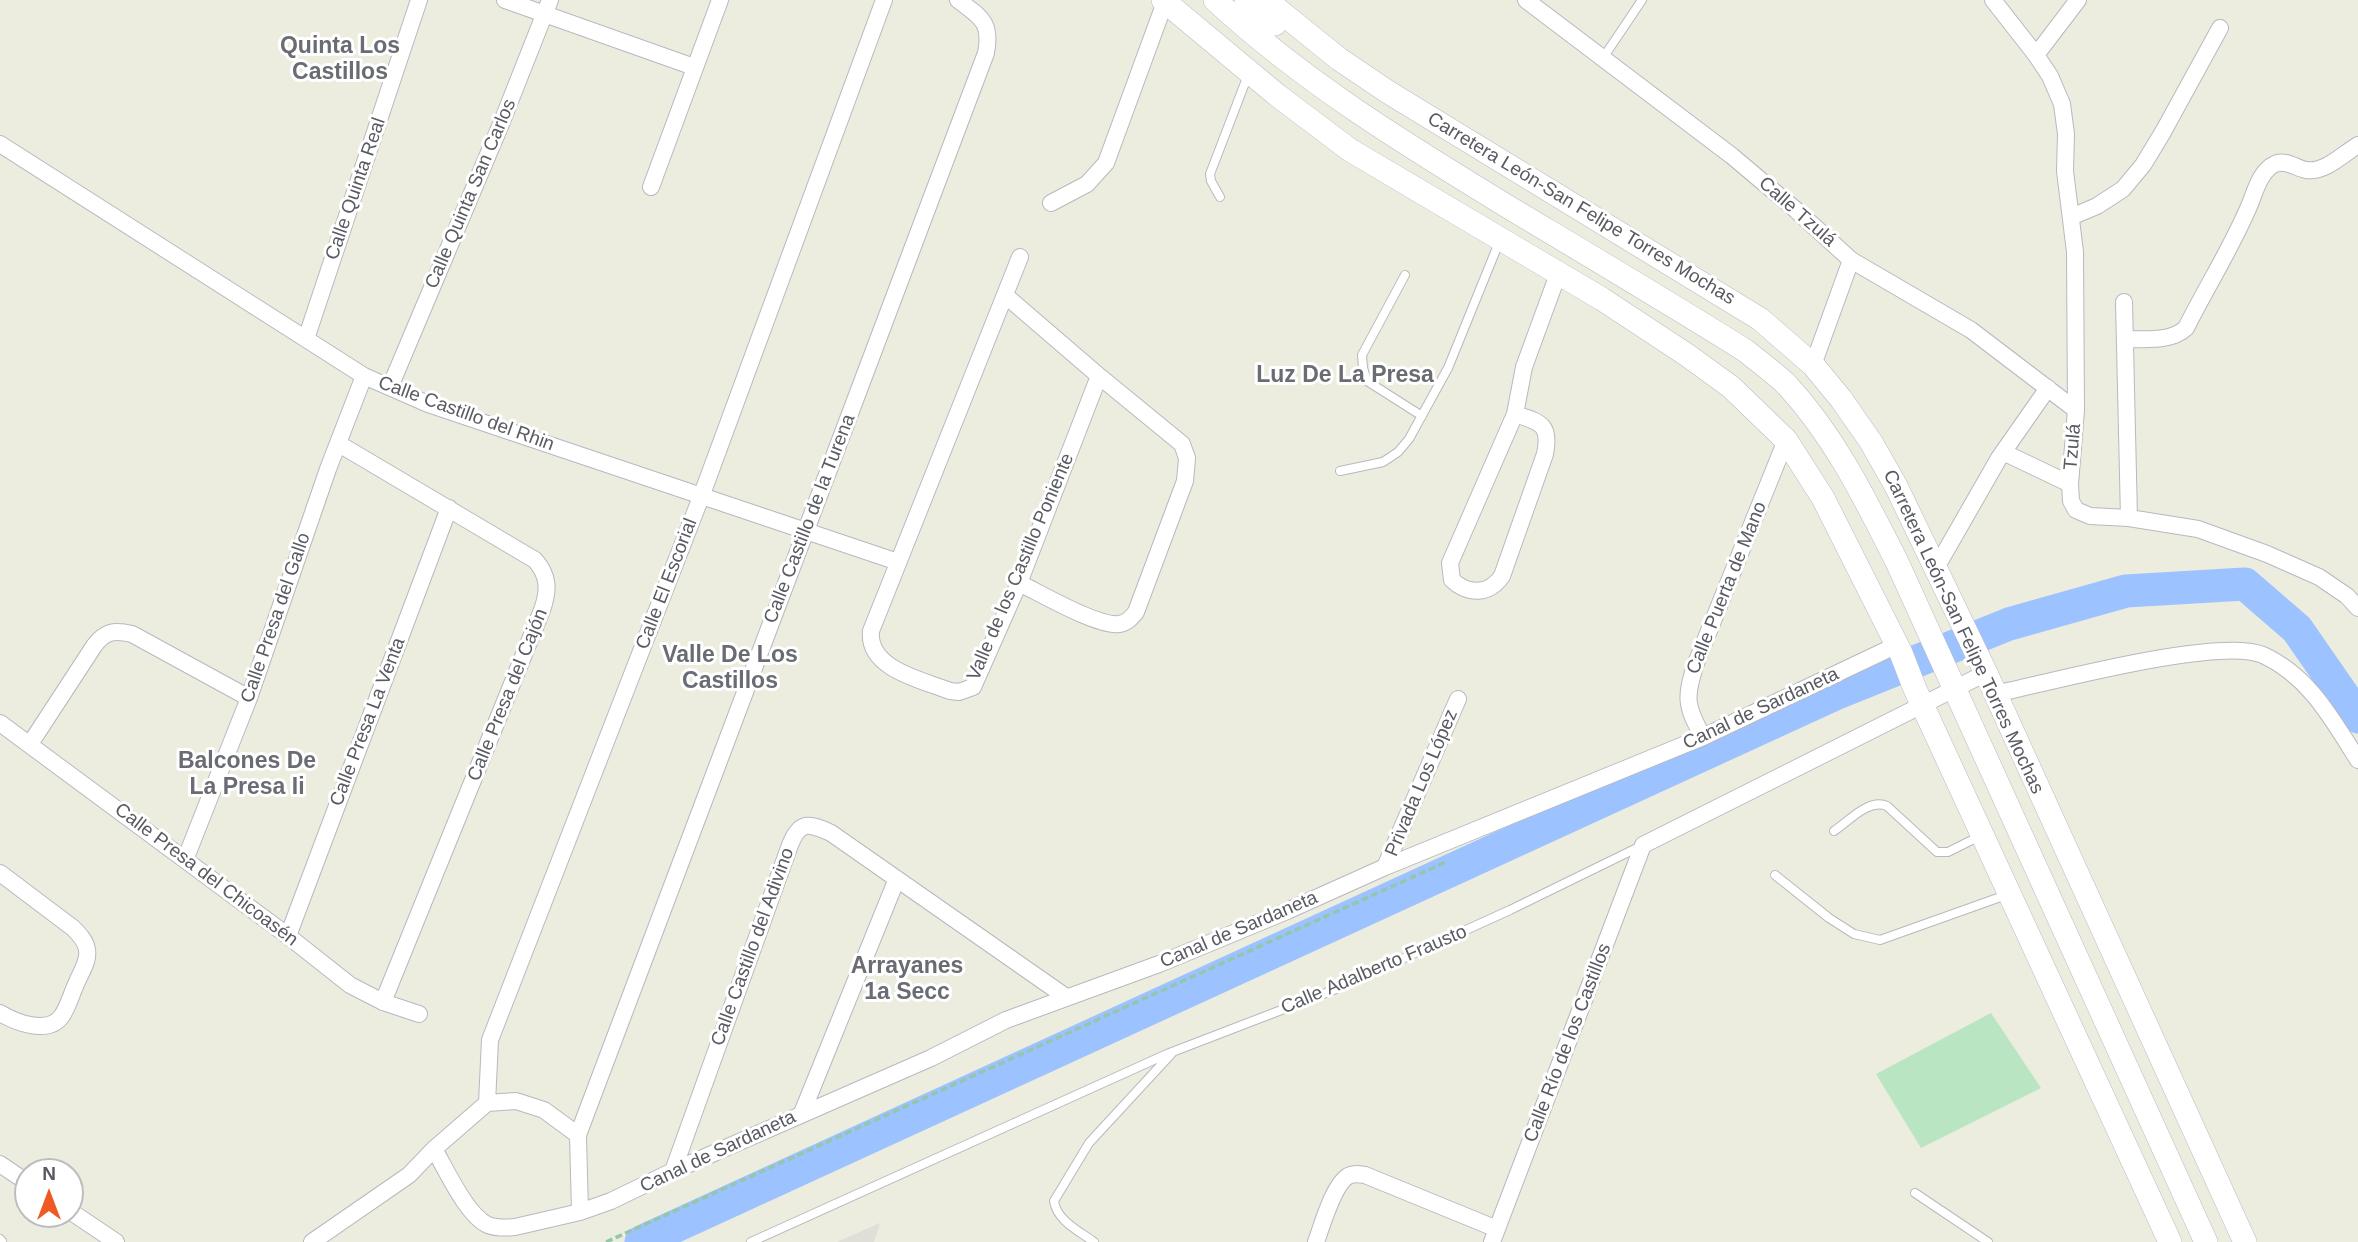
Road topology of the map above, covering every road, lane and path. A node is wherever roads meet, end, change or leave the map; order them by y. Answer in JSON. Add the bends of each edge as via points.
{"nodes":[{"id":1,"x":419,"y":0,"type":"edge"},
{"id":2,"x":505,"y":0,"type":"edge"},
{"id":3,"x":720,"y":0,"type":"edge"},
{"id":4,"x":884,"y":0,"type":"edge"},
{"id":5,"x":958,"y":0,"type":"edge"},
{"id":6,"x":1215,"y":0,"type":"edge"},
{"id":7,"x":1246,"y":0,"type":"edge"},
{"id":8,"x":1266,"y":0,"type":"edge"},
{"id":9,"x":1526,"y":0,"type":"edge"},
{"id":10,"x":1642,"y":0,"type":"edge"},
{"id":11,"x":1993,"y":0,"type":"edge"},
{"id":12,"x":2078,"y":0,"type":"edge"},
{"id":13,"x":1164,"y":1,"type":"edge"},
{"id":14,"x":547,"y":8,"type":"edge"},
{"id":15,"x":2221,"y":28,"type":"dead end"},
{"id":16,"x":2036,"y":55,"type":"junction"},
{"id":17,"x":1603,"y":58,"type":"junction"},
{"id":18,"x":1339,"y":59,"type":"junction"},
{"id":19,"x":694,"y":67,"type":"junction"},
{"id":20,"x":1249,"y":72,"type":"junction"},
{"id":21,"x":0,"y":144,"type":"edge"},
{"id":22,"x":2358,"y":145,"type":"edge"},
{"id":23,"x":652,"y":187,"type":"dead end"},
{"id":24,"x":1220,"y":197,"type":"dead end"},
{"id":25,"x":1051,"y":204,"type":"dead end"},
{"id":26,"x":2071,"y":217,"type":"junction"},
{"id":27,"x":1500,"y":240,"type":"junction"},
{"id":28,"x":1020,"y":257,"type":"dead end"},
{"id":29,"x":1851,"y":260,"type":"junction"},
{"id":30,"x":1558,"y":274,"type":"junction"},
{"id":31,"x":1405,"y":275,"type":"dead end"},
{"id":32,"x":1006,"y":296,"type":"junction"},
{"id":33,"x":2124,"y":302,"type":"dead end"},
{"id":34,"x":306,"y":338,"type":"junction"},
{"id":35,"x":2126,"y":339,"type":"junction"},
{"id":36,"x":1813,"y":365,"type":"junction"},
{"id":37,"x":365,"y":376,"type":"junction"},
{"id":38,"x":1099,"y":376,"type":"junction"},
{"id":39,"x":390,"y":387,"type":"junction"},
{"id":40,"x":2048,"y":388,"type":"junction"},
{"id":41,"x":2076,"y":410,"type":"junction"},
{"id":42,"x":1515,"y":414,"type":"junction"},
{"id":43,"x":1422,"y":416,"type":"junction"},
{"id":44,"x":1786,"y":440,"type":"junction"},
{"id":45,"x":339,"y":444,"type":"junction"},
{"id":46,"x":2003,"y":452,"type":"junction"},
{"id":47,"x":1340,"y":471,"type":"dead end"},
{"id":48,"x":2070,"y":484,"type":"junction"},
{"id":49,"x":701,"y":497,"type":"junction"},
{"id":50,"x":449,"y":508,"type":"junction"},
{"id":51,"x":2129,"y":517,"type":"junction"},
{"id":52,"x":805,"y":532,"type":"junction"},
{"id":53,"x":898,"y":562,"type":"junction"},
{"id":54,"x":1936,"y":568,"type":"junction"},
{"id":55,"x":1019,"y":583,"type":"junction"},
{"id":56,"x":2358,"y":608,"type":"edge"},
{"id":57,"x":1899,"y":649,"type":"junction"},
{"id":58,"x":1983,"y":668,"type":"junction"},
{"id":59,"x":1953,"y":682,"type":"junction"},
{"id":60,"x":1995,"y":694,"type":"junction"},
{"id":61,"x":249,"y":698,"type":"junction"},
{"id":62,"x":1919,"y":698,"type":"junction"},
{"id":63,"x":1458,"y":699,"type":"dead end"},
{"id":64,"x":0,"y":723,"type":"edge"},
{"id":65,"x":1703,"y":737,"type":"junction"},
{"id":66,"x":30,"y":744,"type":"junction"},
{"id":67,"x":2358,"y":760,"type":"edge"},
{"id":68,"x":1834,"y":831,"type":"dead end"},
{"id":69,"x":1982,"y":835,"type":"junction"},
{"id":70,"x":1643,"y":845,"type":"junction"},
{"id":71,"x":185,"y":860,"type":"junction"},
{"id":72,"x":1451,"y":860,"type":"dead end"},
{"id":73,"x":1385,"y":867,"type":"junction"},
{"id":74,"x":0,"y":873,"type":"edge"},
{"id":75,"x":1775,"y":875,"type":"dead end"},
{"id":76,"x":896,"y":881,"type":"junction"},
{"id":77,"x":2009,"y":893,"type":"junction"},
{"id":78,"x":288,"y":936,"type":"junction"},
{"id":79,"x":1066,"y":997,"type":"junction"},
{"id":80,"x":383,"y":1002,"type":"junction"},
{"id":81,"x":0,"y":1013,"type":"edge"},
{"id":82,"x":419,"y":1014,"type":"dead end"},
{"id":83,"x":1175,"y":1050,"type":"junction"},
{"id":84,"x":487,"y":1103,"type":"junction"},
{"id":85,"x":803,"y":1113,"type":"junction"},
{"id":86,"x":578,"y":1135,"type":"junction"},
{"id":87,"x":434,"y":1149,"type":"junction"},
{"id":88,"x":673,"y":1171,"type":"junction"},
{"id":89,"x":1915,"y":1193,"type":"dead end"},
{"id":90,"x":580,"y":1212,"type":"junction"},
{"id":91,"x":84,"y":1220,"type":"edge"},
{"id":92,"x":1494,"y":1236,"type":"edge"},
{"id":93,"x":116,"y":1242,"type":"edge"},
{"id":94,"x":312,"y":1242,"type":"edge"},
{"id":95,"x":606,"y":1242,"type":"edge"},
{"id":96,"x":751,"y":1242,"type":"edge"},
{"id":97,"x":1094,"y":1242,"type":"edge"},
{"id":98,"x":1316,"y":1242,"type":"edge"},
{"id":99,"x":1988,"y":1242,"type":"edge"},
{"id":100,"x":2170,"y":1242,"type":"edge"},
{"id":101,"x":2206,"y":1242,"type":"edge"},
{"id":102,"x":2245,"y":1242,"type":"edge"}],
"edges":[{"from":1,"to":34,"type":"street","name":"Calle Quinta Real"},
{"from":2,"to":14,"type":"street"},
{"from":3,"to":19,"type":"street"},
{"from":4,"to":49,"type":"street","name":"Calle El Escorial"},
{"from":5,"to":52,"type":"street","name":"Calle Castillo de la Turena","via":[[987,27],[986,53]]},
{"from":6,"to":59,"type":"main road","via":[[1331,95],[1735,344],[1785,383],[1849,468]]},
{"from":7,"to":18,"type":"main road","via":[[1305,46]]},
{"from":8,"to":18,"type":"main road","name":"Carretera León-San Felipe Torres Mochas"},
{"from":9,"to":17,"type":"street","name":"Calle Tzulá"},
{"from":10,"to":17,"type":"lane"},
{"from":11,"to":16,"type":"street","name":"Tzulá"},
{"from":12,"to":16,"type":"street"},
{"from":13,"to":20,"type":"main road"},
{"from":13,"to":25,"type":"street","via":[[1106,163],[1087,184]]},
{"from":14,"to":19,"type":"street"},
{"from":14,"to":39,"type":"street","name":"Calle Quinta San Carlos"},
{"from":15,"to":26,"type":"street","via":[[2143,165],[2123,189]]},
{"from":16,"to":26,"type":"street","name":"Tzulá","via":[[2062,104]]},
{"from":17,"to":29,"type":"street","name":"Calle Tzulá","via":[[1732,156]]},
{"from":18,"to":36,"type":"main road","name":"Carretera León-San Felipe Torres Mochas","via":[[1726,297],[1760,319]]},
{"from":19,"to":23,"type":"street"},
{"from":20,"to":24,"type":"lane","via":[[1210,174]]},
{"from":20,"to":27,"type":"main road","via":[[1350,150]]},
{"from":21,"to":34,"type":"street","name":"Calle Castillo del Rhin"},
{"from":22,"to":35,"type":"street","via":[[2317,169],[2273,164],[2261,177],[2240,228],[2186,328],[2168,338]]},
{"from":26,"to":41,"type":"street","name":"Tzulá"},
{"from":27,"to":30,"type":"main road"},
{"from":27,"to":43,"type":"lane","via":[[1448,368]]},
{"from":28,"to":32,"type":"street","name":"Valle de los Castillo Poniente"},
{"from":29,"to":36,"type":"street"},
{"from":29,"to":40,"type":"street","name":"Calle Tzulá","via":[[1971,330]]},
{"from":30,"to":42,"type":"street","via":[[1524,367]]},
{"from":30,"to":44,"type":"main road","via":[[1720,379]]},
{"from":31,"to":43,"type":"lane","via":[[1362,355],[1363,368],[1367,381]]},
{"from":32,"to":38,"type":"street"},
{"from":32,"to":53,"type":"street","name":"Valle de los Castillo Poniente"},
{"from":33,"to":35,"type":"street"},
{"from":34,"to":37,"type":"street","name":"Calle Castillo del Rhin"},
{"from":35,"to":51,"type":"street"},
{"from":36,"to":54,"type":"main road","name":"Carretera León-San Felipe Torres Mochas","via":[[1871,442]]},
{"from":37,"to":39,"type":"street","name":"Calle Castillo del Rhin"},
{"from":37,"to":45,"type":"street","name":"Calle Presa del Gallo"},
{"from":38,"to":55,"type":"street","name":"Valle de los Castillo Poniente"},
{"from":38,"to":55,"type":"street","via":[[1186,451],[1181,492],[1136,612],[1123,624],[1103,623]]},
{"from":39,"to":49,"type":"street","name":"Calle Castillo del Rhin"},
{"from":40,"to":41,"type":"street","name":"Calle Tzulá"},
{"from":40,"to":46,"type":"street"},
{"from":41,"to":48,"type":"street","name":"Tzulá"},
{"from":42,"to":42,"type":"street","via":[[1450,563],[1452,580],[1471,591],[1491,588],[1502,576],[1545,454],[1544,426]]},
{"from":43,"to":47,"type":"lane","via":[[1398,452],[1383,462]]},
{"from":44,"to":57,"type":"main road","via":[[1824,498]]},
{"from":44,"to":65,"type":"street","name":"Calle Puerta de Mano","via":[[1690,682],[1690,715]]},
{"from":45,"to":50,"type":"street","name":"Calle Presa del Cajón"},
{"from":45,"to":61,"type":"street","name":"Calle Presa del Gallo"},
{"from":46,"to":48,"type":"street"},
{"from":46,"to":54,"type":"street"},
{"from":48,"to":51,"type":"street","via":[[2076,510],[2090,516]]},
{"from":49,"to":52,"type":"street","name":"Calle Castillo del Rhin"},
{"from":49,"to":84,"type":"street","name":"Calle El Escorial","via":[[490,1040]]},
{"from":50,"to":78,"type":"street","name":"Calle Presa La Venta"},
{"from":50,"to":80,"type":"street","name":"Calle Presa del Cajón","via":[[535,560],[543,569],[547,596]]},
{"from":51,"to":56,"type":"street","via":[[2198,529],[2267,554],[2319,577]]},
{"from":52,"to":53,"type":"street","name":"Calle Castillo del Rhin"},
{"from":52,"to":86,"type":"street","name":"Calle Castillo de la Turena"},
{"from":53,"to":55,"type":"street","name":"Valle de los Castillo Poniente","via":[[871,631],[871,647],[890,667],[950,691],[966,690],[978,681]]},
{"from":54,"to":58,"type":"main road","name":"Carretera León-San Felipe Torres Mochas"},
{"from":57,"to":62,"type":"main road"},
{"from":57,"to":65,"type":"street","name":"Canal de Sardaneta"},
{"from":58,"to":59,"type":"street","name":"Calle Adalberto Frausto"},
{"from":58,"to":60,"type":"main road","name":"Carretera León-San Felipe Torres Mochas"},
{"from":59,"to":62,"type":"street","name":"Calle Adalberto Frausto"},
{"from":59,"to":101,"type":"main road"},
{"from":60,"to":67,"type":"street","via":[[2168,657],[2211,651],[2260,654],[2300,679],[2316,696]]},
{"from":60,"to":102,"type":"main road","name":"Carretera León-San Felipe Torres Mochas"},
{"from":61,"to":66,"type":"street","via":[[132,634],[111,631],[101,636]]},
{"from":61,"to":71,"type":"street","name":"Calle Presa del Gallo"},
{"from":62,"to":69,"type":"main road"},
{"from":62,"to":70,"type":"street","name":"Calle Adalberto Frausto"},
{"from":63,"to":73,"type":"street","name":"Privada Los López"},
{"from":64,"to":66,"type":"street","name":"Calle Presa del Chicoasén"},
{"from":65,"to":73,"type":"street","name":"Canal de Sardaneta"},
{"from":66,"to":71,"type":"street","name":"Calle Presa del Chicoasén"},
{"from":68,"to":69,"type":"lane","via":[[1880,803],[1937,852],[1948,852]]},
{"from":69,"to":77,"type":"main road"},
{"from":70,"to":83,"type":"lane","name":"Calle Adalberto Frausto","via":[[1336,989]]},
{"from":70,"to":92,"type":"street","name":"Calle Río de los Castillos"},
{"from":71,"to":78,"type":"street","name":"Calle Presa del Chicoasén"},
{"from":72,"to":95,"type":"path"},
{"from":73,"to":79,"type":"street","name":"Canal de Sardaneta","via":[[1159,964]]},
{"from":74,"to":81,"type":"street","via":[[73,928],[88,949],[61,1018],[35,1026]]},
{"from":75,"to":77,"type":"lane","via":[[1854,934],[1880,940]]},
{"from":76,"to":79,"type":"street","name":"Calle Castillo del Adivino"},
{"from":76,"to":85,"type":"street"},
{"from":76,"to":88,"type":"street","name":"Calle Castillo del Adivino","via":[[813,824],[795,832]]},
{"from":77,"to":100,"type":"main road"},
{"from":78,"to":80,"type":"street","name":"Calle Presa del Chicoasén","via":[[350,985]]},
{"from":79,"to":85,"type":"street","name":"Canal de Sardaneta"},
{"from":80,"to":82,"type":"street","name":"Calle Presa del Chicoasén"},
{"from":83,"to":96,"type":"lane","name":"Calle Adalberto Frausto"},
{"from":83,"to":97,"type":"lane","via":[[1089,1143],[1054,1201],[1055,1211]]},
{"from":84,"to":86,"type":"street","via":[[516,1101],[544,1110]]},
{"from":84,"to":87,"type":"street"},
{"from":85,"to":88,"type":"street","name":"Canal de Sardaneta"},
{"from":86,"to":90,"type":"street"},
{"from":87,"to":90,"type":"street","name":"Canal de Sardaneta","via":[[476,1217],[487,1225],[504,1228]]},
{"from":87,"to":94,"type":"street","via":[[410,1175]]},
{"from":88,"to":90,"type":"street","name":"Canal de Sardaneta"},
{"from":89,"to":99,"type":"lane"},
{"from":91,"to":93,"type":"street"},
{"from":92,"to":98,"type":"street","via":[[1355,1174],[1338,1186]]}]}
